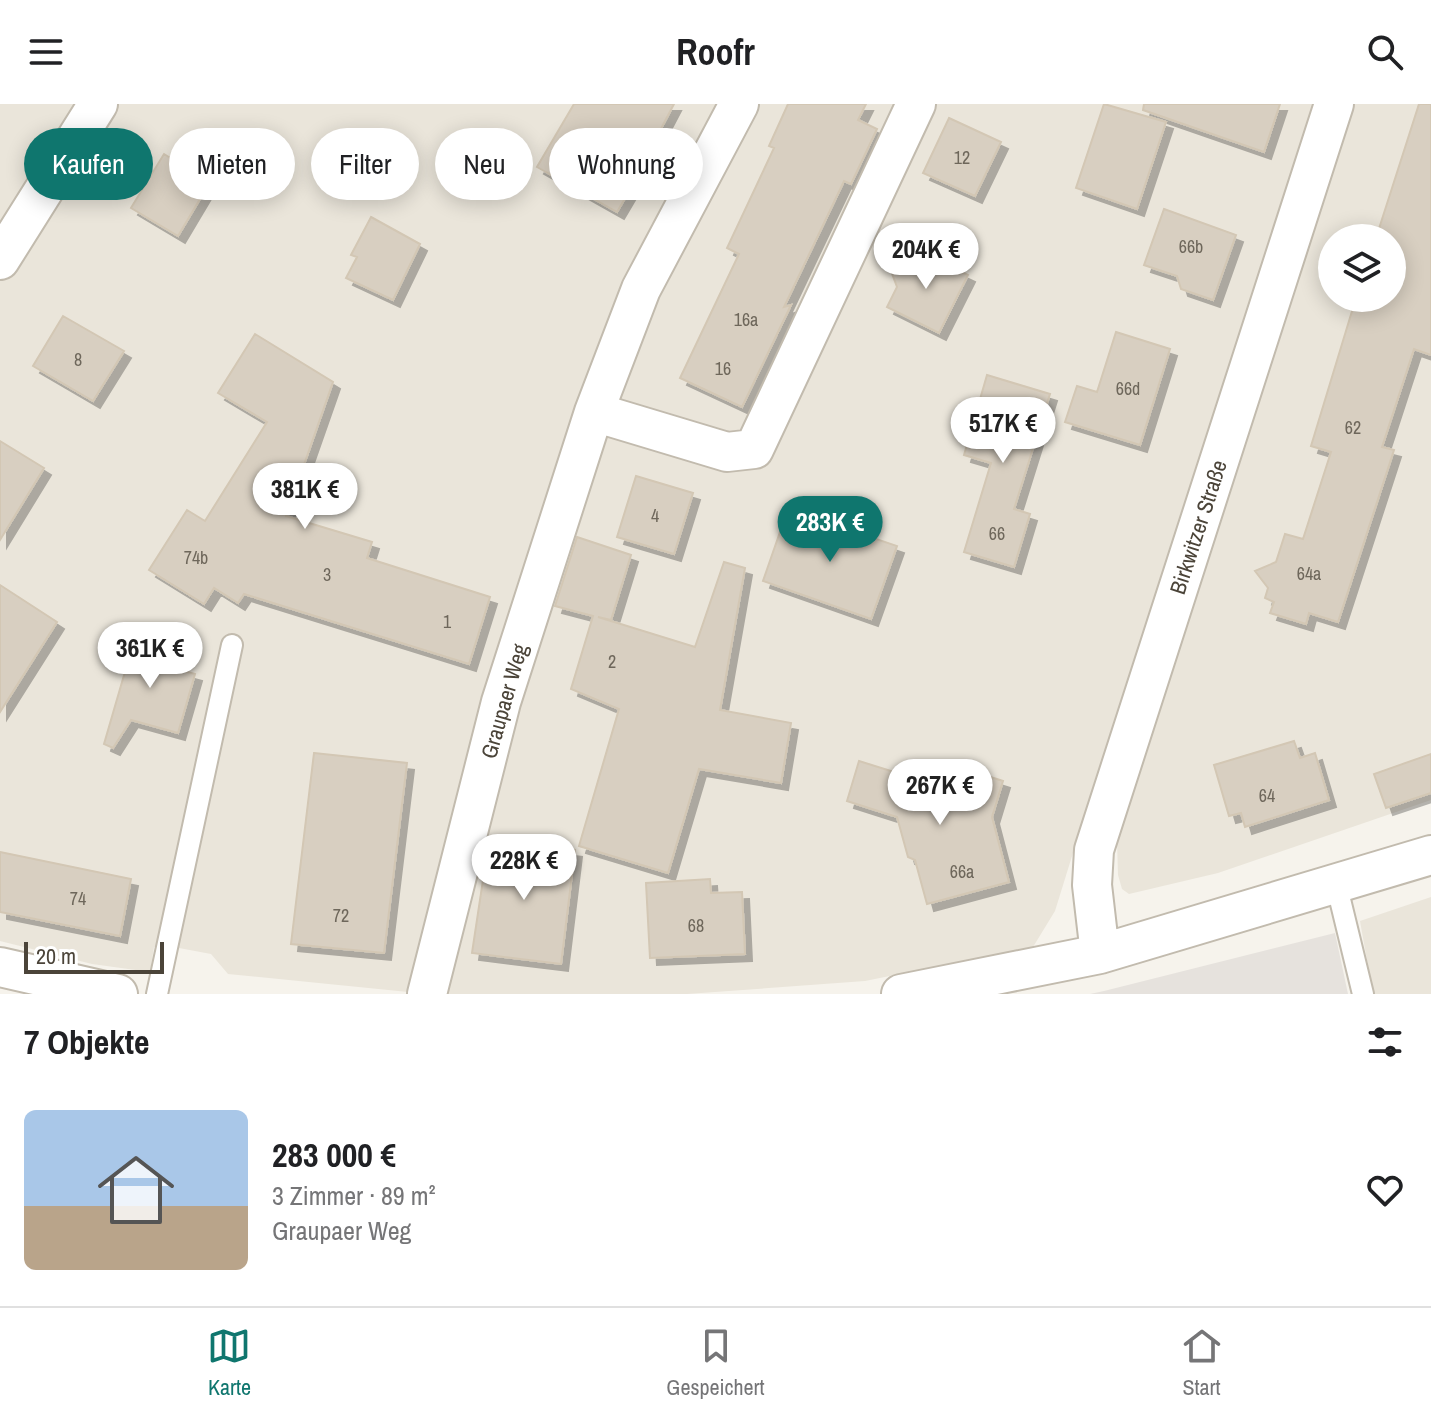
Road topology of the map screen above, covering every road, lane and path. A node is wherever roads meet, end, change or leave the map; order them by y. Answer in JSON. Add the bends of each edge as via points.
{"nodes":[{"id":1,"x":98,"y":104,"type":"edge"},
{"id":2,"x":739,"y":104,"type":"edge"},
{"id":3,"x":916,"y":104,"type":"edge"},
{"id":4,"x":1334,"y":104,"type":"edge"},
{"id":5,"x":0,"y":260,"type":"edge"},
{"id":6,"x":594,"y":412,"type":"junction"},
{"id":7,"x":232,"y":645,"type":"dead end"},
{"id":8,"x":1431,"y":855,"type":"edge"},
{"id":9,"x":1336,"y":883,"type":"junction"},
{"id":10,"x":1100,"y":954,"type":"junction"},
{"id":11,"x":0,"y":967,"type":"edge"},
{"id":12,"x":970,"y":987,"type":"edge"},
{"id":13,"x":118,"y":994,"type":"edge"},
{"id":14,"x":157,"y":994,"type":"edge"},
{"id":15,"x":427,"y":994,"type":"edge"},
{"id":16,"x":901,"y":994,"type":"edge"},
{"id":17,"x":1363,"y":994,"type":"edge"}],
"edges":[{"from":1,"to":5,"type":"street"},
{"from":2,"to":6,"type":"street","name":"Graupaer Weg","via":[[641,289]]},
{"from":3,"to":6,"type":"street","via":[[754,449],[727,452]]},
{"from":4,"to":10,"type":"street","name":"Birkwitzer Straße","via":[[1094,850],[1092,885]]},
{"from":6,"to":15,"type":"street","name":"Graupaer Weg","via":[[501,702]]},
{"from":7,"to":14,"type":"lane"},
{"from":8,"to":9,"type":"street"},
{"from":9,"to":10,"type":"street"},
{"from":9,"to":17,"type":"lane"},
{"from":10,"to":12,"type":"street"},
{"from":11,"to":13,"type":"street"},
{"from":12,"to":16,"type":"street"}]}
